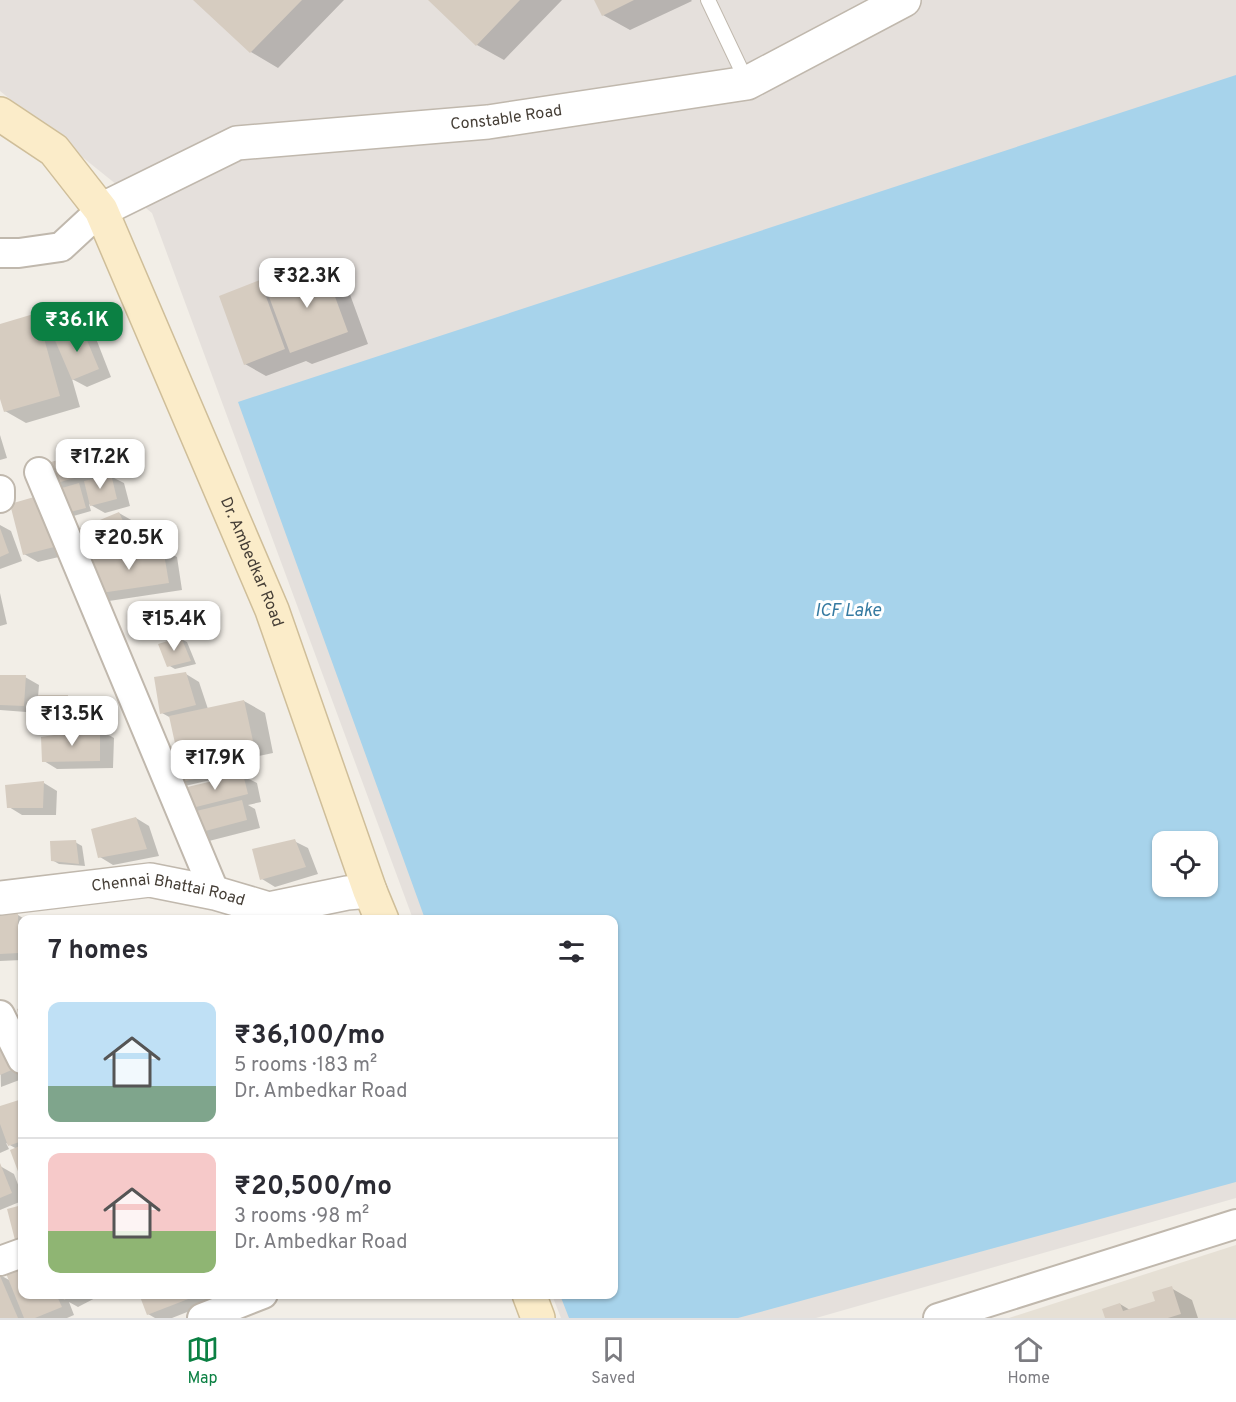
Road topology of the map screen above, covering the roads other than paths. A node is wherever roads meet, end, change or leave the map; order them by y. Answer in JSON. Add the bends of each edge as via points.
{"nodes":[{"id":1,"x":708,"y":0,"type":"edge"},
{"id":2,"x":904,"y":0,"type":"edge"},
{"id":3,"x":747,"y":83,"type":"junction"},
{"id":4,"x":0,"y":114,"type":"edge"},
{"id":5,"x":101,"y":210,"type":"junction"},
{"id":6,"x":0,"y":253,"type":"edge"},
{"id":7,"x":39,"y":472,"type":"dead end"},
{"id":8,"x":0,"y":490,"type":"edge"},
{"id":9,"x":0,"y":498,"type":"edge"},
{"id":10,"x":215,"y":893,"type":"junction"},
{"id":11,"x":0,"y":898,"type":"edge"},
{"id":12,"x":376,"y":905,"type":"edge"},
{"id":13,"x":0,"y":1015,"type":"edge"},
{"id":14,"x":18,"y":1049,"type":"edge"},
{"id":15,"x":1236,"y":1224,"type":"edge"},
{"id":16,"x":18,"y":1254,"type":"edge"},
{"id":17,"x":0,"y":1261,"type":"edge"},
{"id":18,"x":250,"y":1299,"type":"edge"},
{"id":19,"x":527,"y":1299,"type":"edge"},
{"id":20,"x":529,"y":1299,"type":"edge"},
{"id":21,"x":202,"y":1318,"type":"edge"},
{"id":22,"x":529,"y":1318,"type":"edge"},
{"id":23,"x":538,"y":1318,"type":"edge"},
{"id":24,"x":938,"y":1318,"type":"edge"}],
"edges":[{"from":1,"to":3,"type":"lane"},
{"from":2,"to":3,"type":"street","name":"Constable Road"},
{"from":3,"to":5,"type":"street","name":"Constable Road","via":[[488,122],[237,143]]},
{"from":4,"to":5,"type":"main road","name":"Dr. Ambedkar Road","via":[[54,150]]},
{"from":5,"to":6,"type":"street","via":[[61,247]]},
{"from":5,"to":12,"type":"main road","name":"Dr. Ambedkar Road","via":[[272,610]]},
{"from":7,"to":10,"type":"street"},
{"from":8,"to":9,"type":"street"},
{"from":10,"to":11,"type":"street","name":"Chennai Bhattai Road","via":[[150,880]]},
{"from":10,"to":12,"type":"street","name":"Chennai Bhattai Road","via":[[269,909],[347,893]]},
{"from":13,"to":14,"type":"street"},
{"from":15,"to":24,"type":"street"},
{"from":16,"to":17,"type":"street"},
{"from":18,"to":21,"type":"street"},
{"from":19,"to":22,"type":"main road"},
{"from":20,"to":23,"type":"main road"}]}
